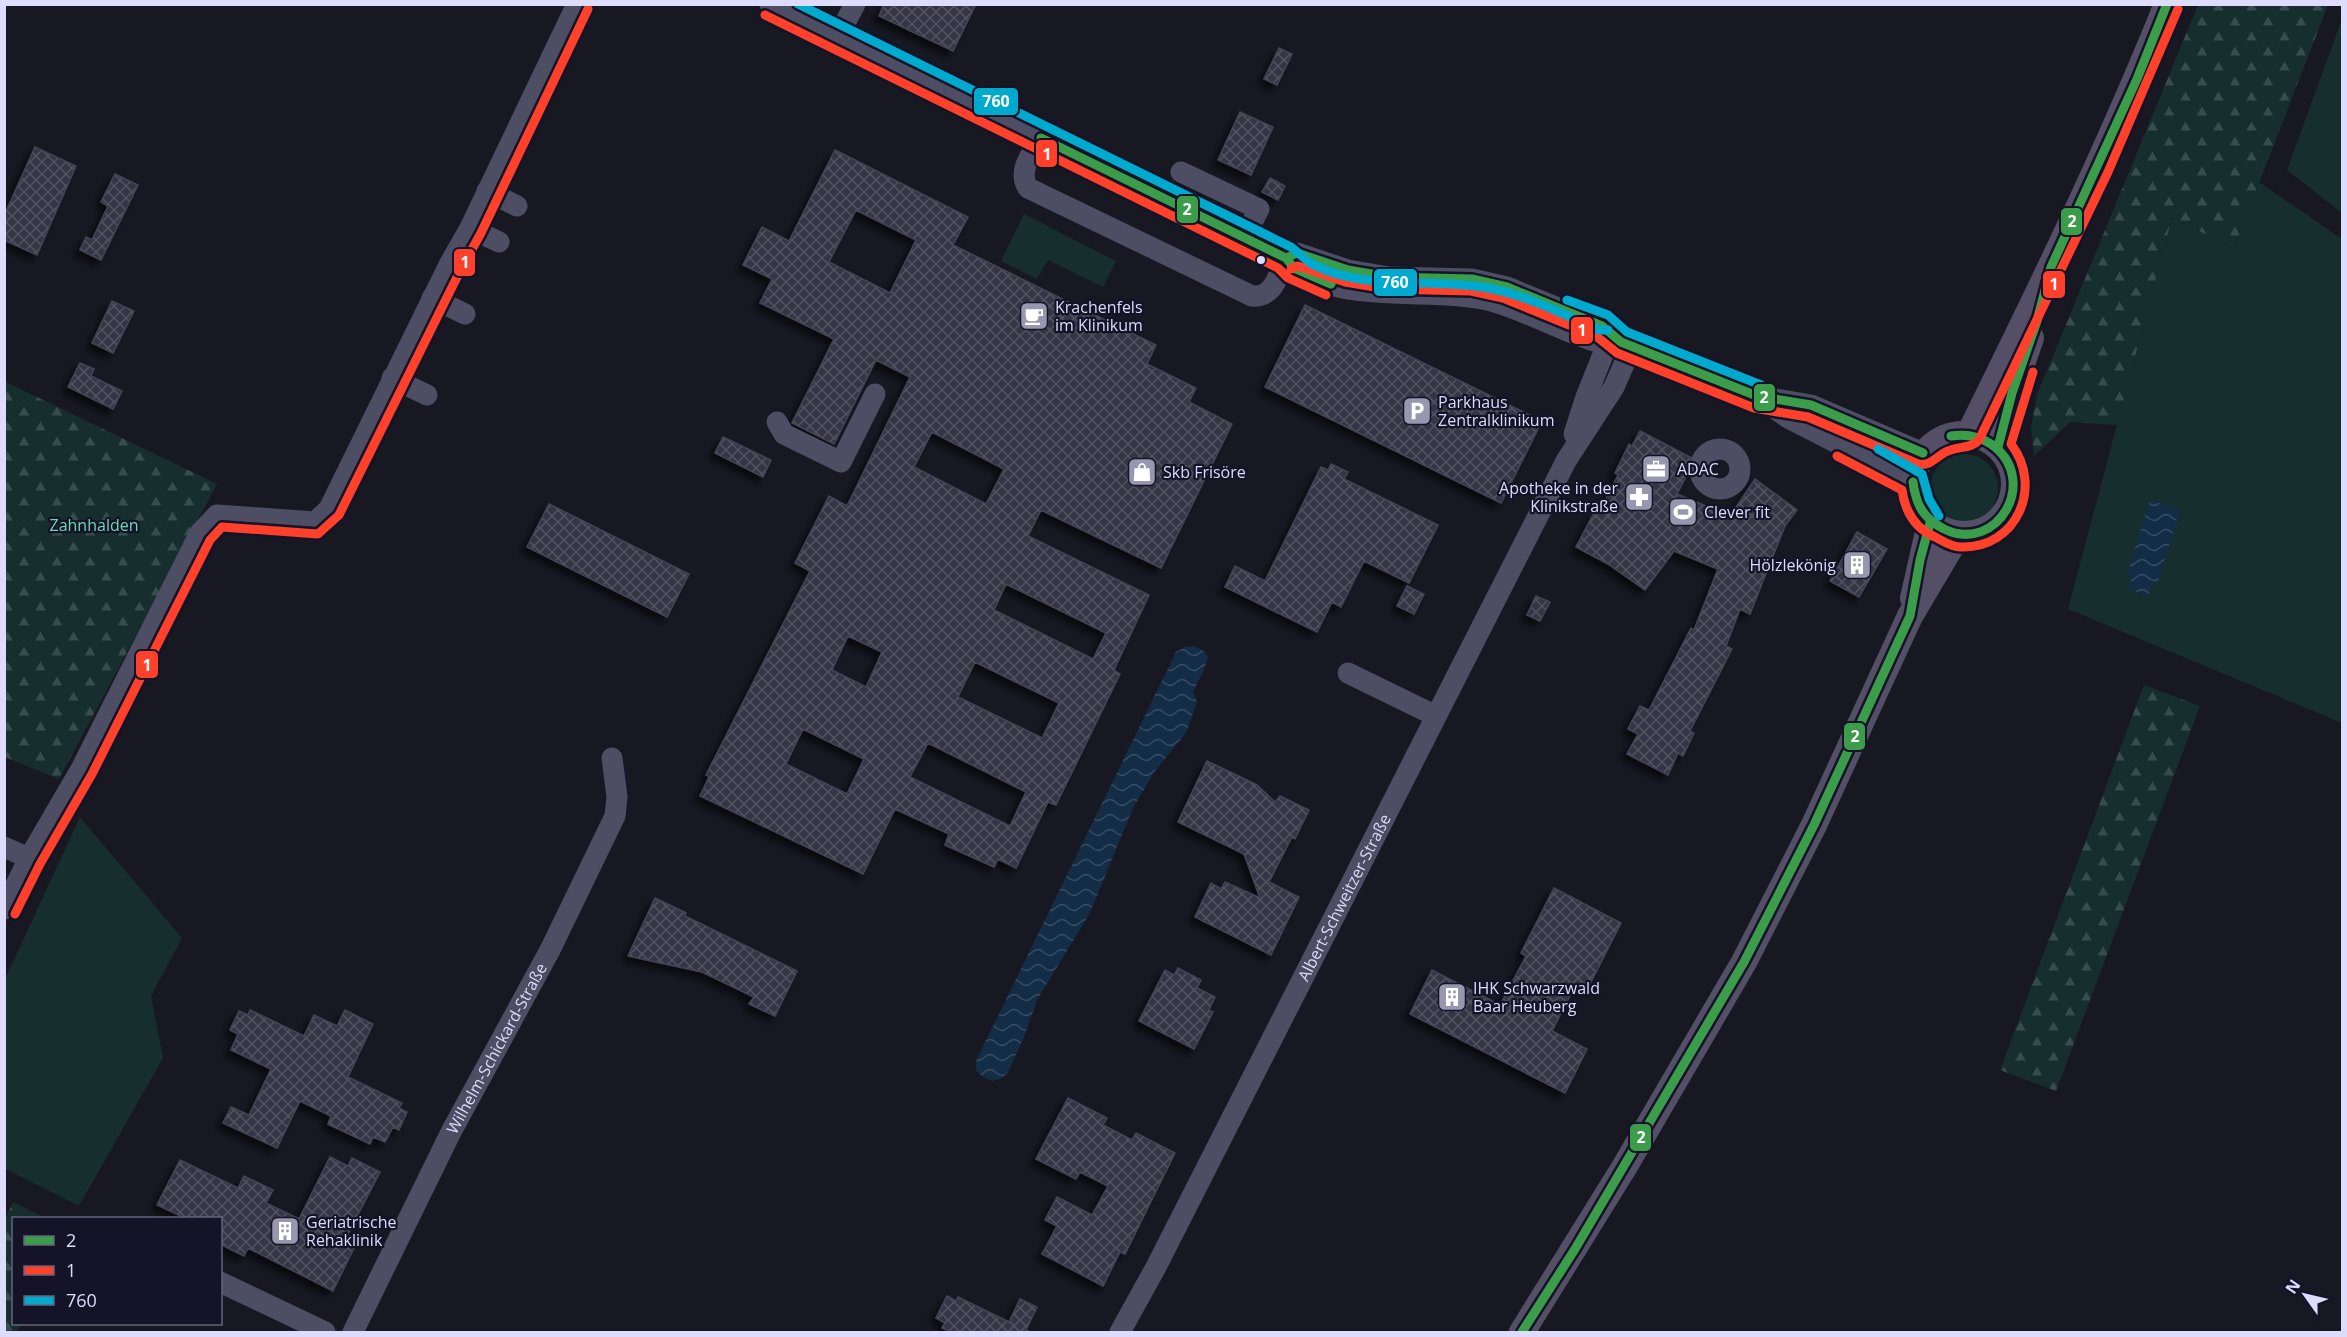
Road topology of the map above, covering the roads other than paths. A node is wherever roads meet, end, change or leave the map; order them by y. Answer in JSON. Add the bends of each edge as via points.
{"nodes":[{"id":1,"x":577,"y":4,"type":"edge"},
{"id":2,"x":770,"y":4,"type":"edge"},
{"id":3,"x":855,"y":4,"type":"edge"},
{"id":4,"x":2167,"y":4,"type":"edge"},
{"id":5,"x":837,"y":38,"type":"junction"},
{"id":6,"x":1041,"y":138,"type":"junction"},
{"id":7,"x":1181,"y":171,"type":"dead end"},
{"id":8,"x":488,"y":191,"type":"junction"},
{"id":9,"x":517,"y":206,"type":"dead end"},
{"id":10,"x":470,"y":228,"type":"junction"},
{"id":11,"x":1244,"y":237,"type":"junction"},
{"id":12,"x":499,"y":242,"type":"dead end"},
{"id":13,"x":1286,"y":258,"type":"junction"},
{"id":14,"x":2052,"y":267,"type":"junction"},
{"id":15,"x":432,"y":298,"type":"junction"},
{"id":16,"x":465,"y":314,"type":"dead end"},
{"id":17,"x":1620,"y":343,"type":"junction"},
{"id":18,"x":392,"y":378,"type":"junction"},
{"id":19,"x":875,"y":394,"type":"dead end"},
{"id":20,"x":427,"y":395,"type":"dead end"},
{"id":21,"x":1757,"y":396,"type":"junction"},
{"id":22,"x":777,"y":422,"type":"dead end"},
{"id":23,"x":1969,"y":434,"type":"junction"},
{"id":24,"x":1998,"y":447,"type":"junction"},
{"id":25,"x":1923,"y":453,"type":"junction"},
{"id":26,"x":1913,"y":482,"type":"junction"},
{"id":27,"x":1930,"y":523,"type":"junction"},
{"id":28,"x":1959,"y":535,"type":"junction"},
{"id":29,"x":1910,"y":616,"type":"junction"},
{"id":30,"x":1348,"y":673,"type":"dead end"},
{"id":31,"x":1436,"y":716,"type":"junction"},
{"id":32,"x":612,"y":758,"type":"dead end"},
{"id":33,"x":4,"y":847,"type":"edge"},
{"id":34,"x":29,"y":858,"type":"junction"},
{"id":35,"x":4,"y":909,"type":"edge"},
{"id":36,"x":222,"y":1283,"type":"edge"},
{"id":37,"x":325,"y":1332,"type":"edge"},
{"id":38,"x":353,"y":1332,"type":"edge"},
{"id":39,"x":1120,"y":1332,"type":"edge"},
{"id":40,"x":1522,"y":1332,"type":"edge"}],
"edges":[{"from":1,"to":8,"type":"street"},
{"from":2,"to":5,"type":"street"},
{"from":3,"to":5,"type":"street"},
{"from":4,"to":14,"type":"main road"},
{"from":5,"to":6,"type":"street"},
{"from":6,"to":11,"type":"street"},
{"from":6,"to":13,"type":"street","via":[[1024,171],[1023,180],[1028,188],[1252,296],[1262,297],[1269,291]]},
{"from":7,"to":11,"type":"street","via":[[1259,209]]},
{"from":8,"to":9,"type":"street"},
{"from":8,"to":10,"type":"street"},
{"from":10,"to":12,"type":"street"},
{"from":10,"to":15,"type":"street"},
{"from":11,"to":13,"type":"street"},
{"from":13,"to":17,"type":"street","via":[[1297,253],[1369,274],[1472,279],[1507,287],[1602,326]]},
{"from":14,"to":23,"type":"main road"},
{"from":14,"to":24,"type":"main road"},
{"from":15,"to":16,"type":"street"},
{"from":15,"to":18,"type":"street"},
{"from":17,"to":21,"type":"street"},
{"from":17,"to":31,"type":"street","name":"Albert-Schweitzer-Straße","via":[[1586,398],[1566,461]]},
{"from":18,"to":20,"type":"street"},
{"from":18,"to":34,"type":"street","via":[[328,509],[315,522],[218,515],[200,533],[81,769]]},
{"from":19,"to":22,"type":"street","via":[[841,462],[784,434]]},
{"from":21,"to":25,"type":"street","via":[[1811,405]]},
{"from":21,"to":26,"type":"street","via":[[1788,418]]},
{"from":23,"to":24,"type":"main road"},
{"from":23,"to":25,"type":"main road","via":[[1952,435]]},
{"from":24,"to":28,"type":"main road","via":[[2014,474],[2010,505],[1989,528]]},
{"from":25,"to":26,"type":"main road"},
{"from":26,"to":27,"type":"main road","via":[[1914,497]]},
{"from":27,"to":28,"type":"main road"},
{"from":27,"to":29,"type":"main road"},
{"from":28,"to":29,"type":"main road"},
{"from":29,"to":40,"type":"main road","via":[[1814,825],[1744,962]]},
{"from":30,"to":31,"type":"street"},
{"from":31,"to":39,"type":"street","name":"Albert-Schweitzer-Straße"},
{"from":32,"to":38,"type":"street","name":"Wilhelm-Schickard-Straße","via":[[615,816],[550,950],[451,1132]]},
{"from":33,"to":34,"type":"street"},
{"from":34,"to":35,"type":"street"},
{"from":36,"to":37,"type":"street"}]}
